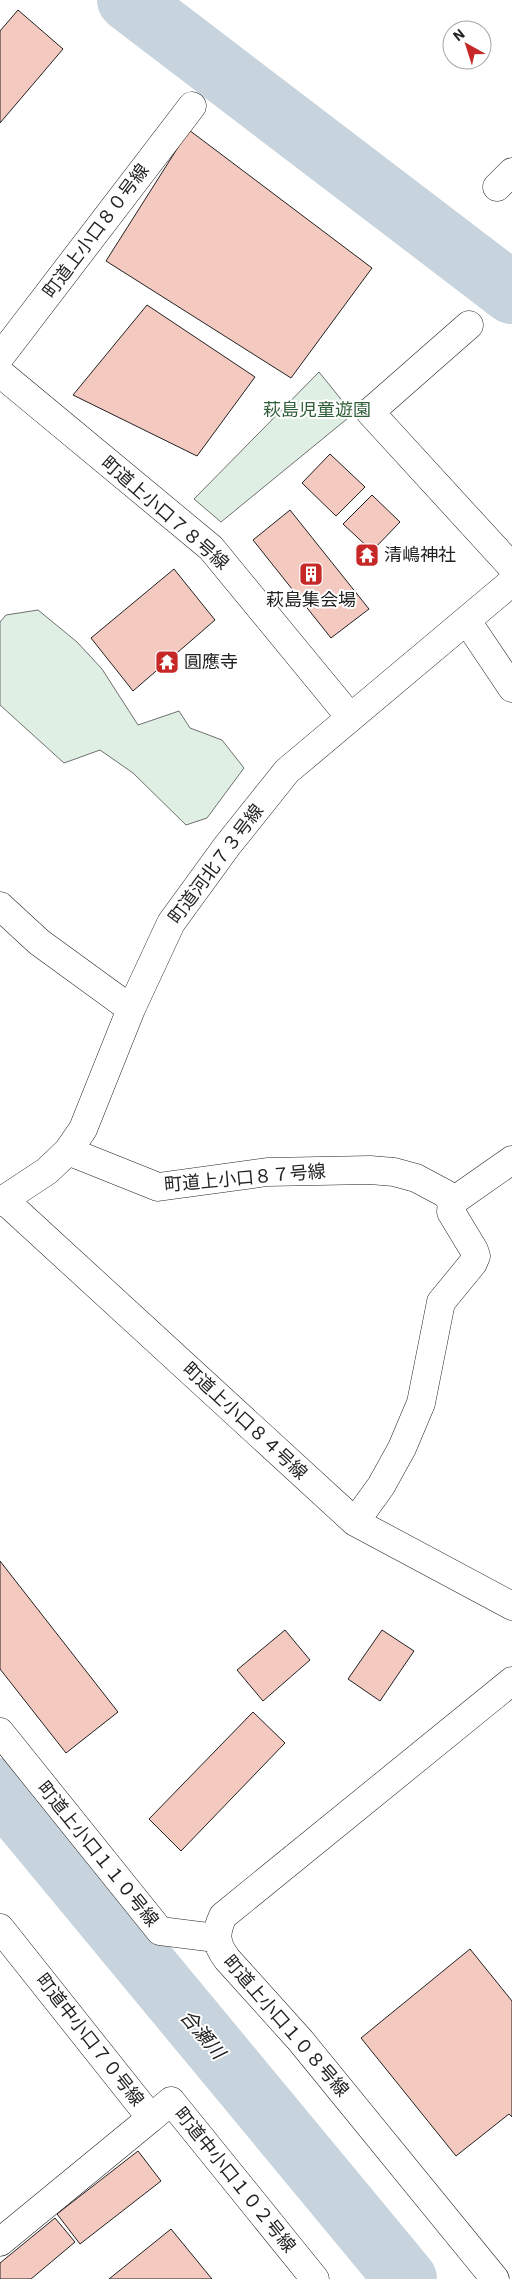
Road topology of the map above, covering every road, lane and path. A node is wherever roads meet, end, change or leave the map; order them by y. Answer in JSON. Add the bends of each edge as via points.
{"nodes":[{"id":1,"x":192,"y":106,"type":"dead end"},
{"id":2,"x":469,"y":325,"type":"dead end"},
{"id":3,"x":0,"y":357,"type":"edge"},
{"id":4,"x":0,"y":373,"type":"edge"},
{"id":5,"x":512,"y":567,"type":"edge"},
{"id":6,"x":512,"y":582,"type":"edge"},
{"id":7,"x":466,"y":621,"type":"junction"},
{"id":8,"x":512,"y":688,"type":"edge"},
{"id":9,"x":350,"y":717,"type":"junction"},
{"id":10,"x":0,"y":906,"type":"edge"},
{"id":11,"x":131,"y":1009,"type":"junction"},
{"id":12,"x":68,"y":1150,"type":"junction"},
{"id":13,"x":512,"y":1160,"type":"edge"},
{"id":14,"x":2,"y":1200,"type":"edge"},
{"id":15,"x":452,"y":1202,"type":"junction"},
{"id":16,"x":355,"y":1522,"type":"junction"},
{"id":17,"x":512,"y":1606,"type":"edge"},
{"id":18,"x":512,"y":1681,"type":"edge"},
{"id":19,"x":0,"y":1732,"type":"edge"},
{"id":20,"x":0,"y":1928,"type":"edge"},
{"id":21,"x":216,"y":1938,"type":"junction"},
{"id":22,"x":150,"y":2118,"type":"junction"},
{"id":23,"x":0,"y":2242,"type":"edge"},
{"id":24,"x":315,"y":2279,"type":"edge"},
{"id":25,"x":495,"y":2279,"type":"edge"}],
"edges":[{"from":1,"to":3,"type":"street","name":"町道上小口８０号線"},
{"from":2,"to":5,"type":"street","via":[[370,412]]},
{"from":4,"to":9,"type":"street","name":"町道上小口７８号線","via":[[211,548]]},
{"from":6,"to":7,"type":"street","name":"町道河北７３号線"},
{"from":7,"to":8,"type":"street"},
{"from":7,"to":9,"type":"street","name":"町道河北７３号線"},
{"from":9,"to":11,"type":"street","name":"町道河北７３号線","via":[[287,771],[227,846],[171,923]]},
{"from":10,"to":11,"type":"street","via":[[39,942]]},
{"from":11,"to":12,"type":"street","name":"町道河北７３号線","via":[[83,1129]]},
{"from":12,"to":14,"type":"street","name":"町道河北７３号線","via":[[47,1171]]},
{"from":12,"to":15,"type":"street","name":"町道上小口８７号線","via":[[158,1187],[267,1172],[370,1170],[416,1178],[438,1188]]},
{"from":13,"to":15,"type":"street"},
{"from":14,"to":16,"type":"street","name":"町道上小口８４号線"},
{"from":15,"to":16,"type":"street","via":[[451,1212],[476,1256],[442,1302],[421,1403],[381,1486]]},
{"from":16,"to":17,"type":"street","name":"町道上小口８４号線"},
{"from":18,"to":21,"type":"street","name":"町道上小口１０８号線","via":[[223,1916]]},
{"from":19,"to":21,"type":"street","name":"町道上小口１１０号線","via":[[160,1932]]},
{"from":20,"to":22,"type":"street","name":"町道中小口７０号線"},
{"from":21,"to":25,"type":"street","name":"町道上小口１０８号線","via":[[227,1959],[300,2040]]},
{"from":22,"to":23,"type":"street","name":"町道中小口７０号線"},
{"from":22,"to":24,"type":"street","name":"町道中小口１０２号線","via":[[171,2101]]}]}
